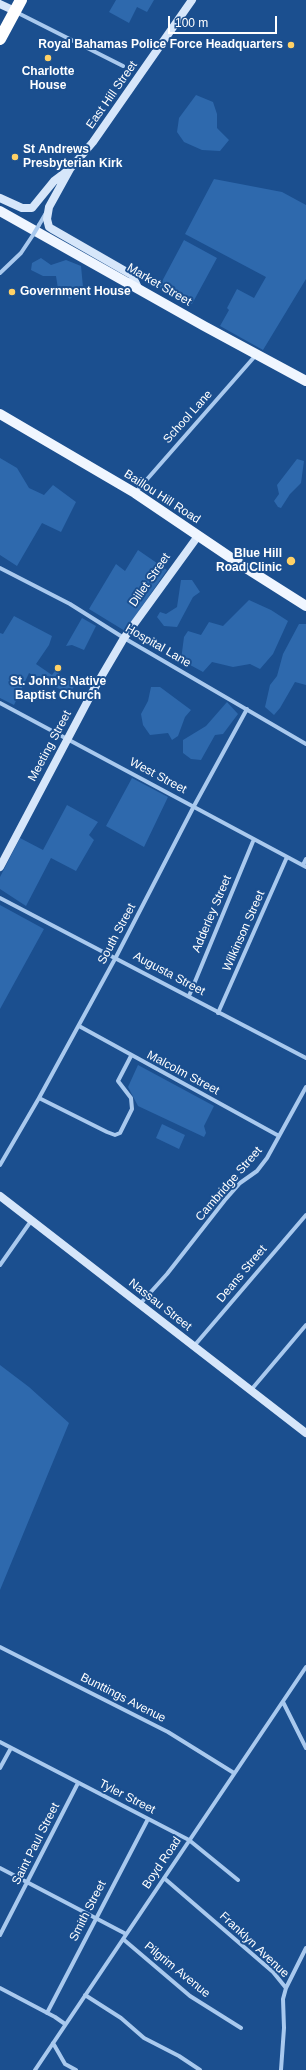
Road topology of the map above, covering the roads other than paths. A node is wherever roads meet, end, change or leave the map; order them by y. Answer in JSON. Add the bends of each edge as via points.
{"nodes":[{"id":1,"x":21,"y":0,"type":"edge"},
{"id":2,"x":192,"y":0,"type":"edge"},
{"id":3,"x":0,"y":4,"type":"edge"},
{"id":4,"x":15,"y":11,"type":"junction"},
{"id":5,"x":0,"y":39,"type":"edge"},
{"id":6,"x":123,"y":66,"type":"dead end"},
{"id":7,"x":70,"y":169,"type":"junction"},
{"id":8,"x":0,"y":198,"type":"edge"},
{"id":9,"x":50,"y":207,"type":"junction"},
{"id":10,"x":0,"y":211,"type":"edge"},
{"id":11,"x":0,"y":273,"type":"edge"},
{"id":12,"x":138,"y":288,"type":"junction"},
{"id":13,"x":256,"y":355,"type":"junction"},
{"id":14,"x":306,"y":380,"type":"edge"},
{"id":15,"x":0,"y":414,"type":"edge"},
{"id":16,"x":135,"y":493,"type":"junction"},
{"id":17,"x":198,"y":536,"type":"junction"},
{"id":18,"x":0,"y":568,"type":"edge"},
{"id":19,"x":306,"y":606,"type":"edge"},
{"id":20,"x":124,"y":638,"type":"junction"},
{"id":21,"x":0,"y":704,"type":"edge"},
{"id":22,"x":247,"y":709,"type":"junction"},
{"id":23,"x":68,"y":739,"type":"junction"},
{"id":24,"x":306,"y":744,"type":"edge"},
{"id":25,"x":194,"y":806,"type":"junction"},
{"id":26,"x":254,"y":839,"type":"junction"},
{"id":27,"x":287,"y":857,"type":"junction"},
{"id":28,"x":306,"y":860,"type":"edge"},
{"id":29,"x":304,"y":866,"type":"edge"},
{"id":30,"x":0,"y":867,"type":"edge"},
{"id":31,"x":0,"y":898,"type":"edge"},
{"id":32,"x":116,"y":957,"type":"junction"},
{"id":33,"x":189,"y":996,"type":"junction"},
{"id":34,"x":218,"y":1013,"type":"junction"},
{"id":35,"x":79,"y":1026,"type":"junction"},
{"id":36,"x":131,"y":1056,"type":"junction"},
{"id":37,"x":306,"y":1058,"type":"edge"},
{"id":38,"x":306,"y":1088,"type":"edge"},
{"id":39,"x":39,"y":1098,"type":"junction"},
{"id":40,"x":279,"y":1136,"type":"junction"},
{"id":41,"x":0,"y":1165,"type":"edge"},
{"id":42,"x":0,"y":1196,"type":"edge"},
{"id":43,"x":306,"y":1215,"type":"edge"},
{"id":44,"x":31,"y":1221,"type":"junction"},
{"id":45,"x":0,"y":1265,"type":"edge"},
{"id":46,"x":140,"y":1304,"type":"junction"},
{"id":47,"x":306,"y":1325,"type":"edge"},
{"id":48,"x":194,"y":1347,"type":"junction"},
{"id":49,"x":251,"y":1390,"type":"junction"},
{"id":50,"x":306,"y":1433,"type":"edge"},
{"id":51,"x":0,"y":1647,"type":"edge"},
{"id":52,"x":306,"y":1667,"type":"edge"},
{"id":53,"x":282,"y":1702,"type":"junction"},
{"id":54,"x":0,"y":1742,"type":"edge"},
{"id":55,"x":11,"y":1748,"type":"junction"},
{"id":56,"x":306,"y":1748,"type":"edge"},
{"id":57,"x":0,"y":1768,"type":"edge"},
{"id":58,"x":234,"y":1773,"type":"junction"},
{"id":59,"x":78,"y":1783,"type":"junction"},
{"id":60,"x":148,"y":1819,"type":"junction"},
{"id":61,"x":189,"y":1840,"type":"junction"},
{"id":62,"x":0,"y":1868,"type":"edge"},
{"id":63,"x":164,"y":1878,"type":"junction"},
{"id":64,"x":238,"y":1880,"type":"dead end"},
{"id":65,"x":28,"y":1883,"type":"junction"},
{"id":66,"x":95,"y":1918,"type":"junction"},
{"id":67,"x":0,"y":1934,"type":"edge"},
{"id":68,"x":126,"y":1934,"type":"junction"},
{"id":69,"x":123,"y":1939,"type":"junction"},
{"id":70,"x":306,"y":1948,"type":"edge"},
{"id":71,"x":0,"y":1988,"type":"edge"},
{"id":72,"x":286,"y":1988,"type":"junction"},
{"id":73,"x":85,"y":1995,"type":"junction"},
{"id":74,"x":47,"y":2013,"type":"junction"},
{"id":75,"x":65,"y":2024,"type":"junction"},
{"id":76,"x":241,"y":2028,"type":"dead end"},
{"id":77,"x":53,"y":2043,"type":"junction"},
{"id":78,"x":65,"y":2064,"type":"junction"},
{"id":79,"x":36,"y":2070,"type":"edge"},
{"id":80,"x":66,"y":2070,"type":"edge"},
{"id":81,"x":76,"y":2070,"type":"edge"},
{"id":82,"x":200,"y":2070,"type":"edge"},
{"id":83,"x":281,"y":2070,"type":"edge"}],
"edges":[{"from":1,"to":4,"type":"highway"},
{"from":2,"to":7,"type":"main road","name":"East Hill Street","via":[[97,137]]},
{"from":3,"to":4,"type":"main road"},
{"from":4,"to":5,"type":"highway"},
{"from":4,"to":6,"type":"street"},
{"from":7,"to":8,"type":"main road","via":[[54,181],[32,208],[22,208]]},
{"from":7,"to":9,"type":"main road","name":"East Hill Street"},
{"from":9,"to":11,"type":"street","name":"East Hill Street","bridge":true,"via":[[21,254]]},
{"from":9,"to":12,"type":"main road","via":[[47,219],[49,227],[132,275]]},
{"from":10,"to":12,"type":"main road","name":"Market Street"},
{"from":12,"to":13,"type":"main road","name":"Market Street"},
{"from":13,"to":14,"type":"main road","name":"Market Street"},
{"from":13,"to":16,"type":"street","name":"School Lane"},
{"from":15,"to":16,"type":"main road","name":"Baillou Hill Road"},
{"from":16,"to":17,"type":"main road","name":"Baillou Hill Road"},
{"from":17,"to":19,"type":"main road","name":"Baillou Hill Road"},
{"from":17,"to":20,"type":"main road","name":"Dillet Street"},
{"from":18,"to":20,"type":"street","name":"Hospital Lane","via":[[70,604]]},
{"from":20,"to":22,"type":"street","name":"Hospital Lane"},
{"from":20,"to":23,"type":"main road","name":"Meeting Street"},
{"from":21,"to":23,"type":"street","name":"West Street"},
{"from":22,"to":24,"type":"street","name":"Hospital Lane"},
{"from":22,"to":25,"type":"street","name":"South Street"},
{"from":23,"to":25,"type":"street","name":"West Street"},
{"from":23,"to":30,"type":"main road","name":"Meeting Street"},
{"from":25,"to":26,"type":"street","name":"West Street"},
{"from":25,"to":32,"type":"street","name":"South Street"},
{"from":26,"to":27,"type":"street","name":"West Street"},
{"from":26,"to":33,"type":"street","name":"Adderley Street"},
{"from":27,"to":29,"type":"street","name":"West Street"},
{"from":27,"to":34,"type":"street","name":"Wilkinson Street"},
{"from":28,"to":29,"type":"street"},
{"from":31,"to":32,"type":"street","name":"Augusta Street"},
{"from":32,"to":33,"type":"street","name":"Augusta Street"},
{"from":32,"to":35,"type":"street","name":"South Street"},
{"from":33,"to":34,"type":"street","name":"Augusta Street"},
{"from":34,"to":37,"type":"street","name":"Augusta Street"},
{"from":35,"to":36,"type":"street","name":"Malcolm Street"},
{"from":35,"to":39,"type":"street","name":"South Street"},
{"from":36,"to":39,"type":"street","via":[[118,1082],[131,1098],[132,1109],[120,1133],[116,1135]]},
{"from":36,"to":40,"type":"street","name":"Malcolm Street"},
{"from":38,"to":40,"type":"street","name":"Cambridge Street"},
{"from":39,"to":41,"type":"street","name":"South Street"},
{"from":40,"to":46,"type":"street","name":"Cambridge Street","via":[[257,1171],[230,1194],[168,1274]]},
{"from":42,"to":44,"type":"main road","name":"Nassau Street"},
{"from":43,"to":48,"type":"street","name":"Deans Street"},
{"from":44,"to":45,"type":"street"},
{"from":44,"to":46,"type":"main road","name":"Nassau Street"},
{"from":46,"to":48,"type":"main road","name":"Nassau Street"},
{"from":47,"to":49,"type":"street"},
{"from":48,"to":49,"type":"main road","name":"Nassau Street"},
{"from":49,"to":50,"type":"main road","name":"Nassau Street"},
{"from":51,"to":58,"type":"street","name":"Bunttings Avenue","via":[[168,1732]]},
{"from":52,"to":53,"type":"street","name":"Boyd Road"},
{"from":53,"to":56,"type":"street"},
{"from":53,"to":58,"type":"street","name":"Boyd Road"},
{"from":54,"to":55,"type":"street","name":"Tyler Street"},
{"from":55,"to":57,"type":"street"},
{"from":55,"to":59,"type":"street","name":"Tyler Street"},
{"from":58,"to":61,"type":"street","name":"Boyd Road"},
{"from":59,"to":60,"type":"street","name":"Tyler Street"},
{"from":59,"to":65,"type":"street","name":"Saint Paul Street"},
{"from":60,"to":61,"type":"street","name":"Tyler Street"},
{"from":60,"to":66,"type":"street","name":"Smith Street"},
{"from":61,"to":63,"type":"street","name":"Boyd Road"},
{"from":61,"to":64,"type":"street","name":"Tyler Street"},
{"from":62,"to":65,"type":"street"},
{"from":63,"to":68,"type":"street","name":"Boyd Road"},
{"from":63,"to":72,"type":"street","name":"Franklyn Avenue","via":[[273,1972]]},
{"from":65,"to":66,"type":"street"},
{"from":65,"to":67,"type":"street","name":"Saint Paul Street"},
{"from":66,"to":68,"type":"street"},
{"from":66,"to":74,"type":"street","name":"Smith Street"},
{"from":68,"to":69,"type":"street","name":"Boyd Road"},
{"from":69,"to":73,"type":"street","name":"Boyd Road"},
{"from":69,"to":76,"type":"street","name":"Pilgrim Avenue","via":[[190,1996]]},
{"from":70,"to":72,"type":"street"},
{"from":71,"to":74,"type":"street"},
{"from":72,"to":83,"type":"street","name":"Franklyn Avenue","via":[[283,1999]]},
{"from":73,"to":75,"type":"street","name":"Boyd Road"},
{"from":73,"to":82,"type":"street","via":[[121,2018],[144,2038]]},
{"from":74,"to":75,"type":"street"},
{"from":75,"to":77,"type":"street","name":"Boyd Road"},
{"from":77,"to":78,"type":"street"},
{"from":77,"to":79,"type":"street","name":"Boyd Road"},
{"from":78,"to":80,"type":"street"},
{"from":78,"to":81,"type":"street"}]}
